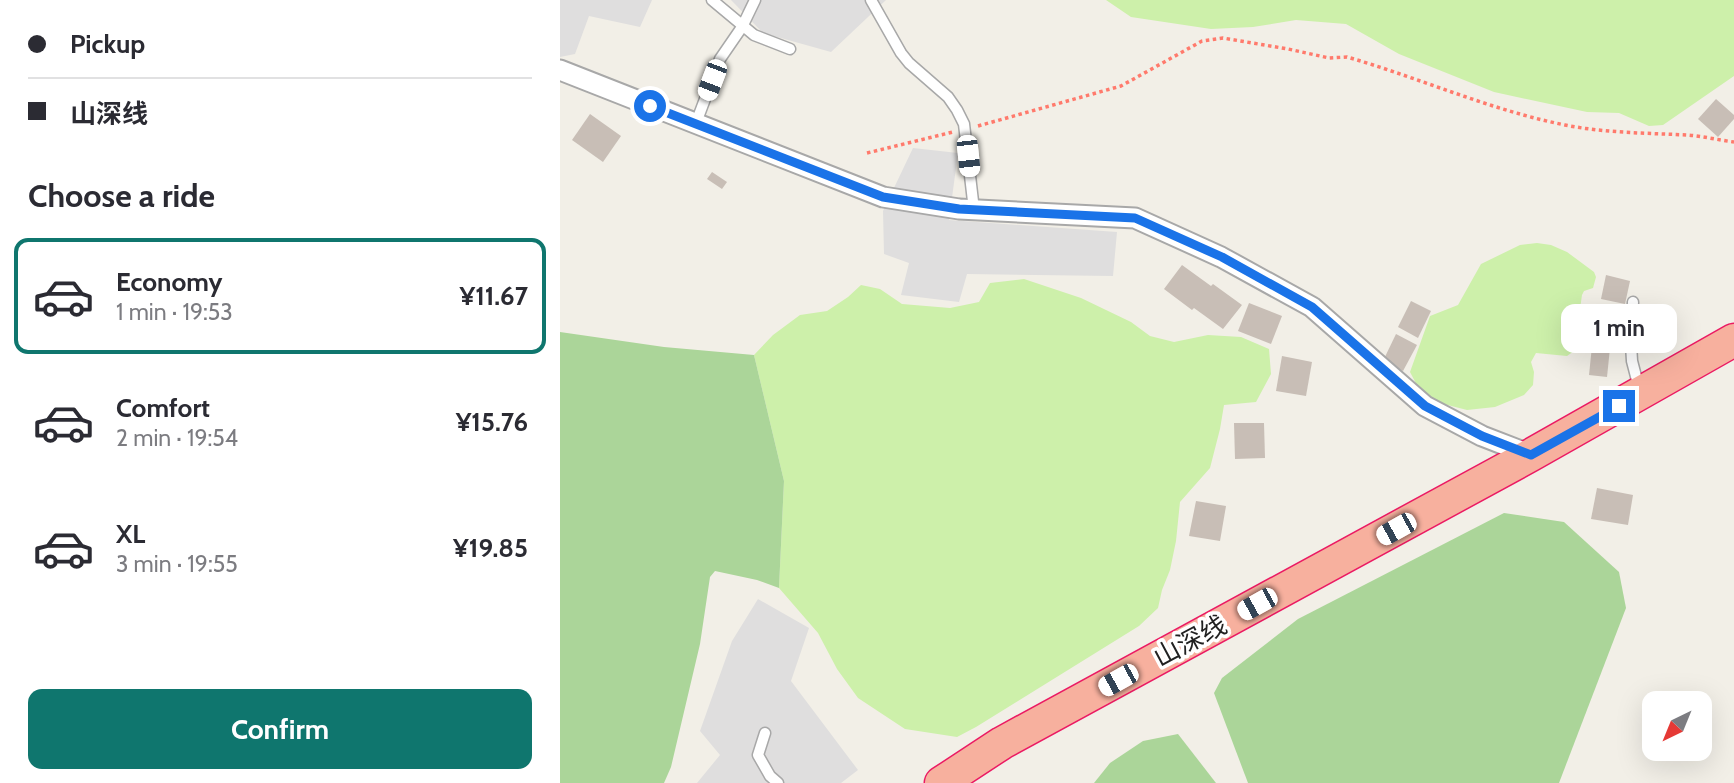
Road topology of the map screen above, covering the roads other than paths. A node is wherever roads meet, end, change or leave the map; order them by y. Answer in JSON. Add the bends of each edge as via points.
{"nodes":[{"id":1,"x":712,"y":0,"type":"edge"},
{"id":2,"x":755,"y":0,"type":"edge"},
{"id":3,"x":870,"y":0,"type":"edge"},
{"id":4,"x":742,"y":27,"type":"junction"},
{"id":5,"x":790,"y":49,"type":"dead end"},
{"id":6,"x":560,"y":70,"type":"edge"},
{"id":7,"x":696,"y":123,"type":"junction"},
{"id":8,"x":974,"y":210,"type":"junction"},
{"id":9,"x":1633,"y":302,"type":"dead end"},
{"id":10,"x":1734,"y":340,"type":"edge"},
{"id":11,"x":1641,"y":394,"type":"junction"},
{"id":12,"x":1531,"y":455,"type":"junction"},
{"id":13,"x":765,"y":733,"type":"dead end"},
{"id":14,"x":778,"y":783,"type":"edge"},
{"id":15,"x":941,"y":783,"type":"edge"}],
"edges":[{"from":1,"to":4,"type":"lane"},
{"from":2,"to":4,"type":"lane"},
{"from":3,"to":8,"type":"lane","via":[[901,53],[948,97],[964,124]]},
{"from":4,"to":5,"type":"lane"},
{"from":4,"to":7,"type":"lane","via":[[720,59]]},
{"from":6,"to":7,"type":"street"},
{"from":7,"to":8,"type":"street","via":[[883,197]]},
{"from":8,"to":12,"type":"street","via":[[1135,218],[1222,257],[1312,307],[1425,406]]},
{"from":9,"to":11,"type":"lane","via":[[1632,361]]},
{"from":10,"to":11,"type":"highway","name":"山深线"},
{"from":11,"to":12,"type":"highway","name":"山深线"},
{"from":12,"to":15,"type":"highway","name":"山深线","via":[[1002,743]]},
{"from":13,"to":14,"type":"lane","via":[[758,755]]}]}
